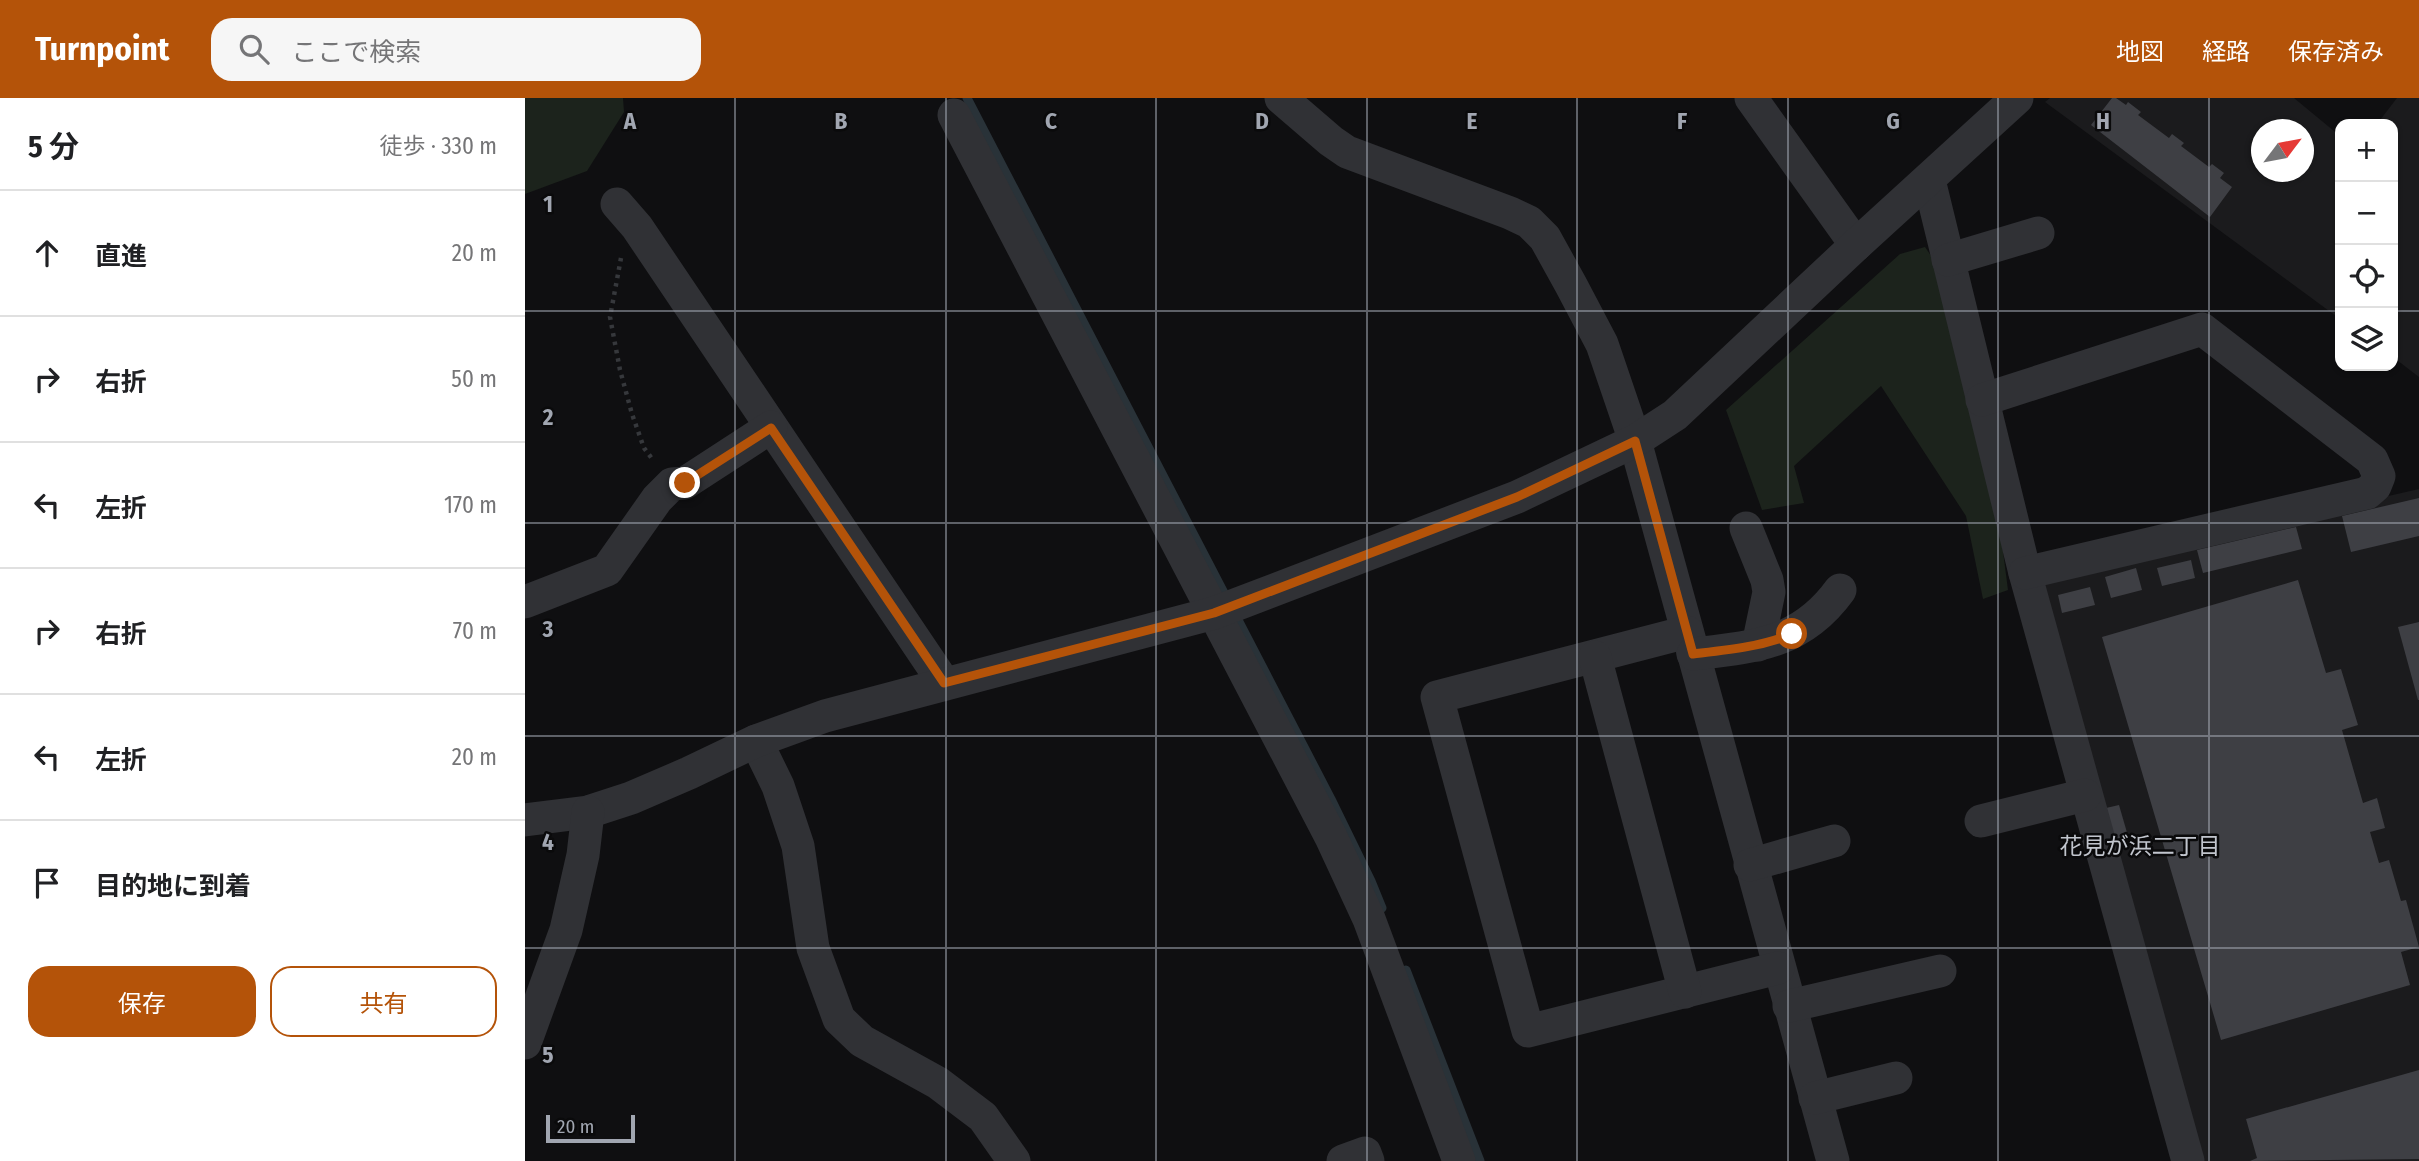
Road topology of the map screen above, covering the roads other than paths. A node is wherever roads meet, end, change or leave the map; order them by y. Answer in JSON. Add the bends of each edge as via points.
{"nodes":[{"id":1,"x":1281,"y":98,"type":"edge"},
{"id":2,"x":1751,"y":98,"type":"edge"},
{"id":3,"x":2017,"y":98,"type":"edge"},
{"id":4,"x":954,"y":115,"type":"dead end"},
{"id":5,"x":1929,"y":180,"type":"junction"},
{"id":6,"x":627,"y":216,"type":"road end"},
{"id":7,"x":2038,"y":233,"type":"dead end"},
{"id":8,"x":1856,"y":245,"type":"junction"},
{"id":9,"x":1948,"y":260,"type":"junction"},
{"id":10,"x":1982,"y":400,"type":"junction"},
{"id":11,"x":771,"y":428,"type":"junction"},
{"id":12,"x":1635,"y":441,"type":"junction"},
{"id":13,"x":1746,"y":528,"type":"dead end"},
{"id":14,"x":2025,"y":573,"type":"junction"},
{"id":15,"x":1840,"y":590,"type":"dead end"},
{"id":16,"x":525,"y":602,"type":"edge"},
{"id":17,"x":1214,"y":613,"type":"junction"},
{"id":18,"x":1690,"y":643,"type":"junction"},
{"id":19,"x":1758,"y":645,"type":"junction"},
{"id":20,"x":1595,"y":657,"type":"junction"},
{"id":21,"x":944,"y":683,"type":"junction"},
{"id":22,"x":756,"y":741,"type":"junction"},
{"id":23,"x":2085,"y":795,"type":"junction"},
{"id":24,"x":587,"y":812,"type":"junction"},
{"id":25,"x":525,"y":820,"type":"edge"},
{"id":26,"x":1981,"y":821,"type":"dead end"},
{"id":27,"x":1835,"y":841,"type":"dead end"},
{"id":28,"x":1750,"y":865,"type":"junction"},
{"id":29,"x":1778,"y":968,"type":"junction"},
{"id":30,"x":1940,"y":971,"type":"dead end"},
{"id":31,"x":1685,"y":992,"type":"junction"},
{"id":32,"x":1789,"y":1006,"type":"junction"},
{"id":33,"x":525,"y":1043,"type":"edge"},
{"id":34,"x":1896,"y":1078,"type":"dead end"},
{"id":35,"x":1815,"y":1098,"type":"junction"},
{"id":36,"x":1014,"y":1161,"type":"edge"},
{"id":37,"x":1343,"y":1161,"type":"edge"},
{"id":38,"x":1368,"y":1161,"type":"edge"},
{"id":39,"x":1458,"y":1161,"type":"edge"},
{"id":40,"x":1833,"y":1161,"type":"edge"},
{"id":41,"x":2188,"y":1161,"type":"edge"}],
"edges":[{"from":1,"to":12,"type":"street","via":[[1347,152],[1529,222],[1545,238],[1602,344]]},
{"from":2,"to":8,"type":"street"},
{"from":3,"to":5,"type":"street"},
{"from":4,"to":17,"type":"street"},
{"from":5,"to":8,"type":"street"},
{"from":5,"to":9,"type":"street"},
{"from":6,"to":11,"type":"street"},
{"from":7,"to":9,"type":"street"},
{"from":8,"to":12,"type":"street","via":[[1675,415]]},
{"from":9,"to":10,"type":"street"},
{"from":10,"to":14,"type":"street"},
{"from":10,"to":14,"type":"street","via":[[2202,329],[2372,460],[2379,476],[2367,493]]},
{"from":11,"to":16,"type":"street","via":[[685,483],[672,484],[607,570]]},
{"from":11,"to":21,"type":"street"},
{"from":12,"to":17,"type":"street","via":[[1517,497]]},
{"from":12,"to":18,"type":"street"},
{"from":13,"to":19,"type":"street","via":[[1769,592]]},
{"from":14,"to":23,"type":"street"},
{"from":15,"to":19,"type":"street","via":[[1828,606],[1792,634]]},
{"from":17,"to":21,"type":"street"},
{"from":17,"to":39,"type":"street","via":[[1369,919]]},
{"from":18,"to":19,"type":"street"},
{"from":18,"to":20,"type":"street"},
{"from":18,"to":28,"type":"street"},
{"from":20,"to":31,"type":"street"},
{"from":20,"to":31,"type":"street","via":[[1437,697],[1528,1031]]},
{"from":21,"to":22,"type":"street","via":[[825,716]]},
{"from":22,"to":24,"type":"street","via":[[689,774]]},
{"from":22,"to":36,"type":"street","via":[[778,786],[798,846],[813,948],[839,1019],[862,1041],[938,1083],[983,1116]]},
{"from":23,"to":26,"type":"street"},
{"from":23,"to":41,"type":"street"},
{"from":24,"to":25,"type":"street"},
{"from":24,"to":33,"type":"street","via":[[583,855],[566,930]]},
{"from":27,"to":28,"type":"street"},
{"from":28,"to":29,"type":"street"},
{"from":29,"to":31,"type":"street"},
{"from":29,"to":32,"type":"street"},
{"from":30,"to":32,"type":"street"},
{"from":32,"to":35,"type":"street"},
{"from":34,"to":35,"type":"street"},
{"from":35,"to":40,"type":"street"},
{"from":37,"to":38,"type":"street","via":[[1365,1153]]}]}
